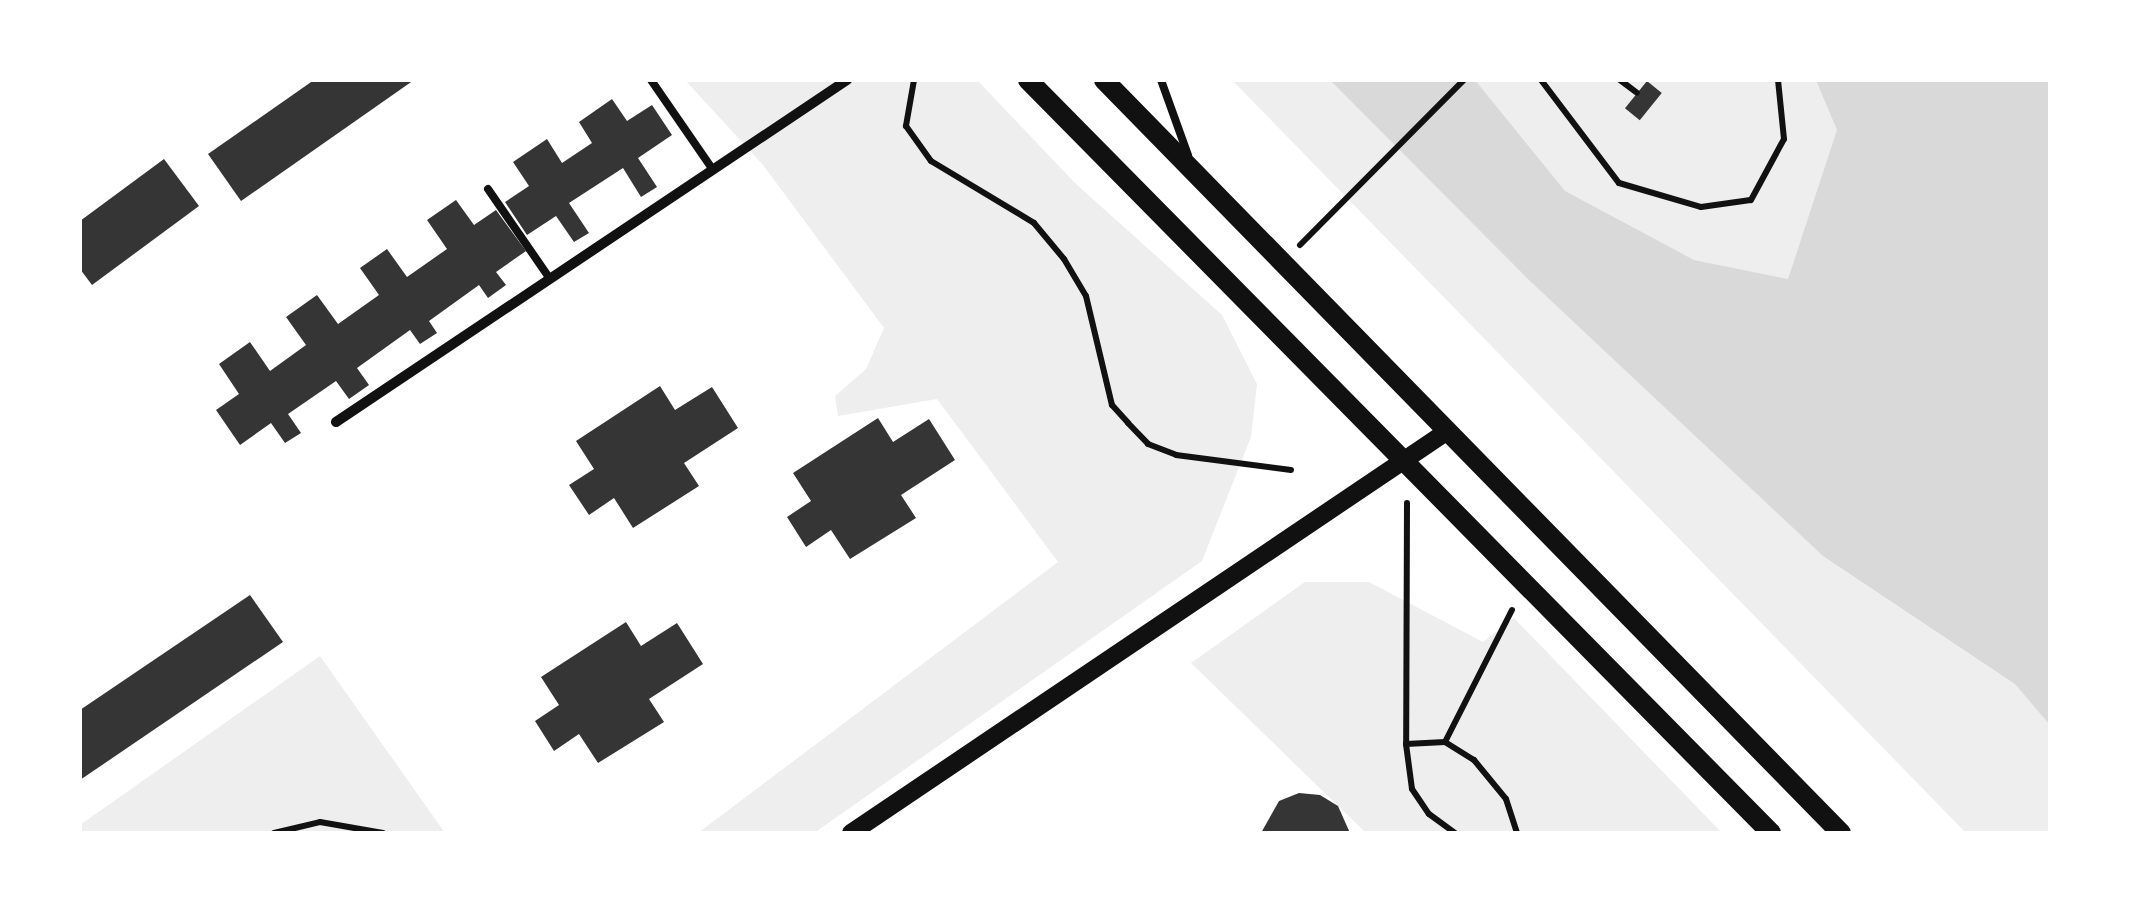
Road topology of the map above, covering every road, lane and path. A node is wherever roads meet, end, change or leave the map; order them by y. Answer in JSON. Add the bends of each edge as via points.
{"nodes":[{"id":1,"x":651,"y":80,"type":"edge"},
{"id":2,"x":848,"y":80,"type":"edge"},
{"id":3,"x":914,"y":80,"type":"edge"},
{"id":4,"x":1028,"y":80,"type":"edge"},
{"id":5,"x":1104,"y":80,"type":"edge"},
{"id":6,"x":1161,"y":80,"type":"edge"},
{"id":7,"x":1464,"y":80,"type":"edge"},
{"id":8,"x":1542,"y":80,"type":"edge"},
{"id":9,"x":1620,"y":80,"type":"edge"},
{"id":10,"x":1778,"y":80,"type":"edge"},
{"id":11,"x":1637,"y":94,"type":"dead end"},
{"id":12,"x":713,"y":170,"type":"junction"},
{"id":13,"x":1195,"y":174,"type":"junction"},
{"id":14,"x":488,"y":189,"type":"dead end"},
{"id":15,"x":1282,"y":264,"type":"junction"},
{"id":16,"x":550,"y":279,"type":"junction"},
{"id":17,"x":336,"y":422,"type":"dead end"},
{"id":18,"x":1446,"y":432,"type":"junction"},
{"id":19,"x":1404,"y":459,"type":"junction"},
{"id":20,"x":1291,"y":470,"type":"dead end"},
{"id":21,"x":1526,"y":582,"type":"junction"},
{"id":22,"x":1445,"y":742,"type":"junction"},
{"id":23,"x":1406,"y":744,"type":"junction"},
{"id":24,"x":274,"y":833,"type":"edge"},
{"id":25,"x":383,"y":833,"type":"edge"},
{"id":26,"x":850,"y":833,"type":"edge"},
{"id":27,"x":1455,"y":833,"type":"edge"},
{"id":28,"x":1517,"y":833,"type":"edge"},
{"id":29,"x":1771,"y":833,"type":"edge"},
{"id":30,"x":1841,"y":833,"type":"edge"}],
"edges":[{"from":1,"to":12,"type":"lane"},
{"from":2,"to":12,"type":"street"},
{"from":3,"to":20,"type":"path","via":[[906,126],[931,161],[1034,223],[1064,259],[1086,296],[1112,405],[1128,424],[1148,444],[1176,455]]},
{"from":4,"to":19,"type":"main road"},
{"from":5,"to":13,"type":"main road"},
{"from":6,"to":13,"type":"lane"},
{"from":7,"to":15,"type":"path"},
{"from":8,"to":10,"type":"path","via":[[1619,183],[1700,207],[1751,200],[1784,139]]},
{"from":9,"to":11,"type":"path"},
{"from":12,"to":16,"type":"street"},
{"from":13,"to":15,"type":"main road"},
{"from":14,"to":16,"type":"lane"},
{"from":15,"to":18,"type":"main road"},
{"from":16,"to":17,"type":"street"},
{"from":18,"to":19,"type":"street"},
{"from":18,"to":30,"type":"main road"},
{"from":19,"to":21,"type":"main road"},
{"from":19,"to":23,"type":"path"},
{"from":19,"to":26,"type":"street"},
{"from":21,"to":22,"type":"path"},
{"from":21,"to":29,"type":"main road"},
{"from":22,"to":23,"type":"path"},
{"from":22,"to":28,"type":"path","via":[[1474,760],[1506,799]]},
{"from":23,"to":27,"type":"path","via":[[1412,790]]},
{"from":24,"to":25,"type":"path","via":[[320,822]]}]}
